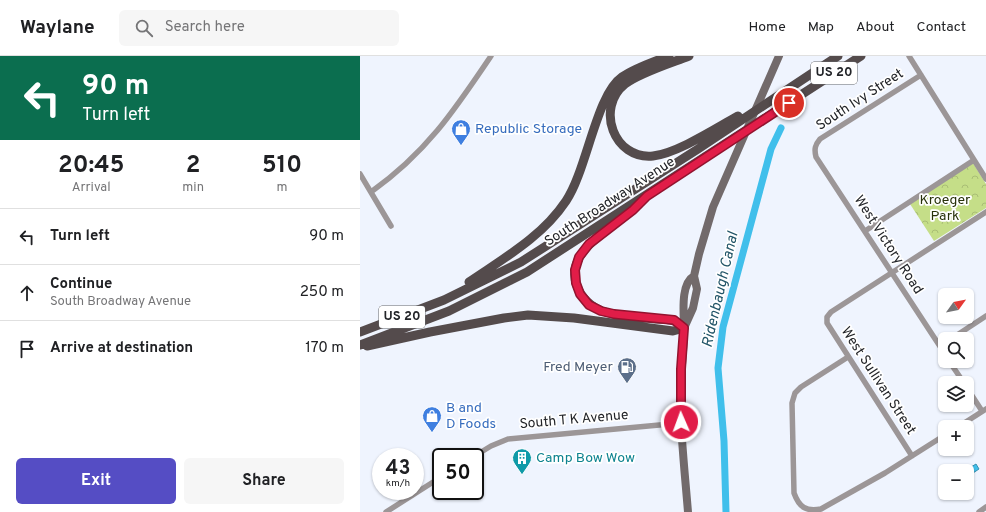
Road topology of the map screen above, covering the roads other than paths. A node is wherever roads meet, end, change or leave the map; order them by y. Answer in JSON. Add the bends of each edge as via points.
{"nodes":[{"id":1,"x":491,"y":56,"type":"edge"},
{"id":2,"x":669,"y":56,"type":"edge"},
{"id":3,"x":689,"y":56,"type":"edge"},
{"id":4,"x":779,"y":56,"type":"edge"},
{"id":5,"x":838,"y":56,"type":"edge"},
{"id":6,"x":861,"y":56,"type":"edge"},
{"id":7,"x":909,"y":56,"type":"edge"},
{"id":8,"x":921,"y":75,"type":"junction"},
{"id":9,"x":782,"y":93,"type":"junction"},
{"id":10,"x":815,"y":147,"type":"joint"},
{"id":11,"x":974,"y":160,"type":"junction"},
{"id":12,"x":360,"y":174,"type":"edge"},
{"id":13,"x":986,"y":179,"type":"edge"},
{"id":14,"x":371,"y":192,"type":"junction"},
{"id":15,"x":647,"y":196,"type":"junction"},
{"id":16,"x":986,"y":212,"type":"edge"},
{"id":17,"x":391,"y":226,"type":"dead end"},
{"id":18,"x":865,"y":231,"type":"junction"},
{"id":19,"x":892,"y":273,"type":"junction"},
{"id":20,"x":444,"y":300,"type":"junction"},
{"id":21,"x":986,"y":316,"type":"edge"},
{"id":22,"x":684,"y":328,"type":"junction"},
{"id":23,"x":360,"y":332,"type":"edge"},
{"id":24,"x":962,"y":332,"type":"edge"},
{"id":25,"x":938,"y":339,"type":"edge"},
{"id":26,"x":360,"y":346,"type":"edge"},
{"id":27,"x":848,"y":357,"type":"junction"},
{"id":28,"x":974,"y":397,"type":"edge"},
{"id":29,"x":984,"y":410,"type":"edge"},
{"id":30,"x":969,"y":420,"type":"edge"},
{"id":31,"x":681,"y":422,"type":"junction"},
{"id":32,"x":938,"y":439,"type":"edge"},
{"id":33,"x":484,"y":450,"type":"edge"},
{"id":34,"x":912,"y":456,"type":"junction"},
{"id":35,"x":432,"y":483,"type":"edge"},
{"id":36,"x":986,"y":507,"type":"edge"},
{"id":37,"x":386,"y":512,"type":"edge"},
{"id":38,"x":688,"y":512,"type":"edge"},
{"id":39,"x":979,"y":512,"type":"edge"}],
"edges":[{"from":1,"to":14,"type":"street","via":[[434,137],[406,166]]},
{"from":2,"to":20,"type":"main road","via":[[634,71],[611,87],[605,98],[586,158],[567,200],[537,235]]},
{"from":3,"to":9,"type":"main road","via":[[625,84],[612,100],[610,109],[613,132],[628,150],[646,156],[663,154]]},
{"from":4,"to":22,"type":"main road","via":[[713,207],[694,276],[697,290],[693,308]]},
{"from":5,"to":9,"type":"main road","name":"South Broadway Avenue","number":"US 20"},
{"from":6,"to":15,"type":"main road","name":"South Broadway Avenue","number":"US 20"},
{"from":7,"to":8,"type":"street"},
{"from":8,"to":10,"type":"street","name":"South Ivy Street","via":[[820,139]]},
{"from":8,"to":11,"type":"street"},
{"from":9,"to":20,"type":"main road","name":"South Broadway Avenue","number":"US 20","via":[[521,262]]},
{"from":10,"to":18,"type":"street","name":"West Victory Road","via":[[816,157]]},
{"from":11,"to":13,"type":"street"},
{"from":11,"to":18,"type":"street"},
{"from":12,"to":14,"type":"street"},
{"from":14,"to":17,"type":"street"},
{"from":15,"to":22,"type":"main road","via":[[589,244],[579,257],[575,270],[576,283],[580,294],[589,305],[601,311],[674,320]]},
{"from":15,"to":26,"type":"main road","name":"South Broadway Avenue","number":"US 20","via":[[527,272],[448,311]]},
{"from":16,"to":19,"type":"street"},
{"from":18,"to":19,"type":"street","name":"West Victory Road"},
{"from":19,"to":25,"type":"street","name":"West Victory Road"},
{"from":19,"to":27,"type":"street","name":"West Sullivan Street","via":[[828,317],[827,323]]},
{"from":20,"to":23,"type":"main road","name":"South Broadway Avenue","number":"US 20"},
{"from":21,"to":24,"type":"street"},
{"from":22,"to":26,"type":"main road","via":[[673,331],[567,317],[528,315],[430,332],[380,345]]},
{"from":22,"to":31,"type":"main road"},
{"from":27,"to":34,"type":"street","name":"West Sullivan Street"},
{"from":27,"to":34,"type":"street","via":[[794,393],[794,493],[797,502],[803,509],[821,509]]},
{"from":28,"to":29,"type":"street"},
{"from":29,"to":30,"type":"street"},
{"from":31,"to":33,"type":"street","name":"South T K Avenue","via":[[508,439]]},
{"from":31,"to":38,"type":"main road"},
{"from":32,"to":34,"type":"street"},
{"from":35,"to":37,"type":"street"},
{"from":36,"to":39,"type":"street"}]}
